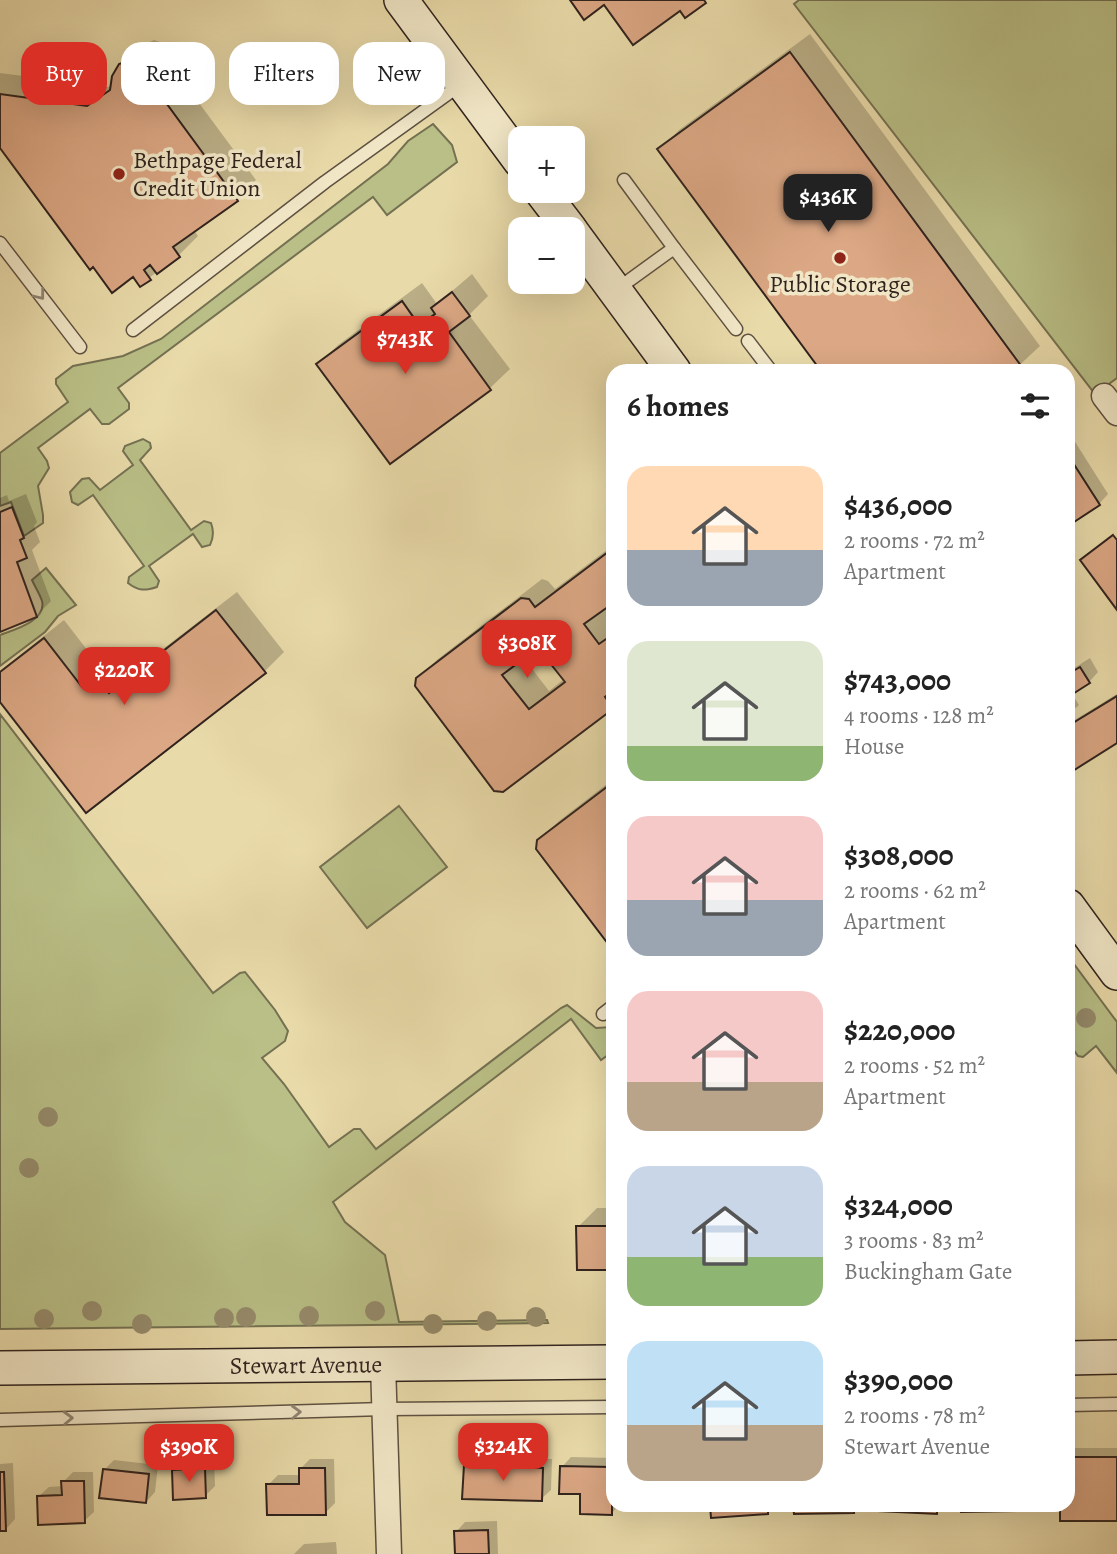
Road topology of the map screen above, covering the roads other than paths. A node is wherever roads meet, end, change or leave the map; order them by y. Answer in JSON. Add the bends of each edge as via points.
{"nodes":[{"id":1,"x":401,"y":0,"type":"edge"},
{"id":2,"x":462,"y":83,"type":"junction"},
{"id":3,"x":508,"y":145,"type":"edge"},
{"id":4,"x":624,"y":180,"type":"dead end"},
{"id":5,"x":0,"y":243,"type":"edge"},
{"id":6,"x":674,"y":248,"type":"junction"},
{"id":7,"x":585,"y":250,"type":"edge"},
{"id":8,"x":616,"y":291,"type":"junction"},
{"id":9,"x":736,"y":329,"type":"dead end"},
{"id":10,"x":133,"y":330,"type":"dead end"},
{"id":11,"x":748,"y":341,"type":"dead end"},
{"id":12,"x":80,"y":347,"type":"dead end"},
{"id":13,"x":669,"y":364,"type":"edge"},
{"id":14,"x":766,"y":364,"type":"edge"},
{"id":15,"x":1075,"y":916,"type":"edge"},
{"id":16,"x":1117,"y":973,"type":"edge"},
{"id":17,"x":1117,"y":1357,"type":"edge"},
{"id":18,"x":1075,"y":1358,"type":"edge"},
{"id":19,"x":606,"y":1362,"type":"edge"},
{"id":20,"x":383,"y":1364,"type":"junction"},
{"id":21,"x":0,"y":1368,"type":"edge"},
{"id":22,"x":1117,"y":1404,"type":"edge"},
{"id":23,"x":1075,"y":1405,"type":"edge"},
{"id":24,"x":606,"y":1407,"type":"edge"},
{"id":25,"x":384,"y":1409,"type":"junction"},
{"id":26,"x":0,"y":1420,"type":"edge"},
{"id":27,"x":389,"y":1554,"type":"edge"}],
"edges":[{"from":1,"to":2,"type":"main road"},
{"from":2,"to":3,"type":"main road"},
{"from":2,"to":10,"type":"lane"},
{"from":4,"to":6,"type":"lane"},
{"from":5,"to":12,"type":"lane","one_way":true},
{"from":6,"to":8,"type":"lane"},
{"from":6,"to":9,"type":"lane"},
{"from":7,"to":8,"type":"main road"},
{"from":8,"to":13,"type":"main road"},
{"from":11,"to":14,"type":"lane"},
{"from":15,"to":16,"type":"main road"},
{"from":17,"to":18,"type":"main road"},
{"from":19,"to":20,"type":"main road","name":"Stewart Avenue"},
{"from":20,"to":21,"type":"main road","name":"Stewart Avenue"},
{"from":20,"to":25,"type":"street"},
{"from":22,"to":23,"type":"lane"},
{"from":24,"to":25,"type":"lane"},
{"from":26,"to":25,"type":"lane","one_way":true},
{"from":25,"to":27,"type":"street"}]}
